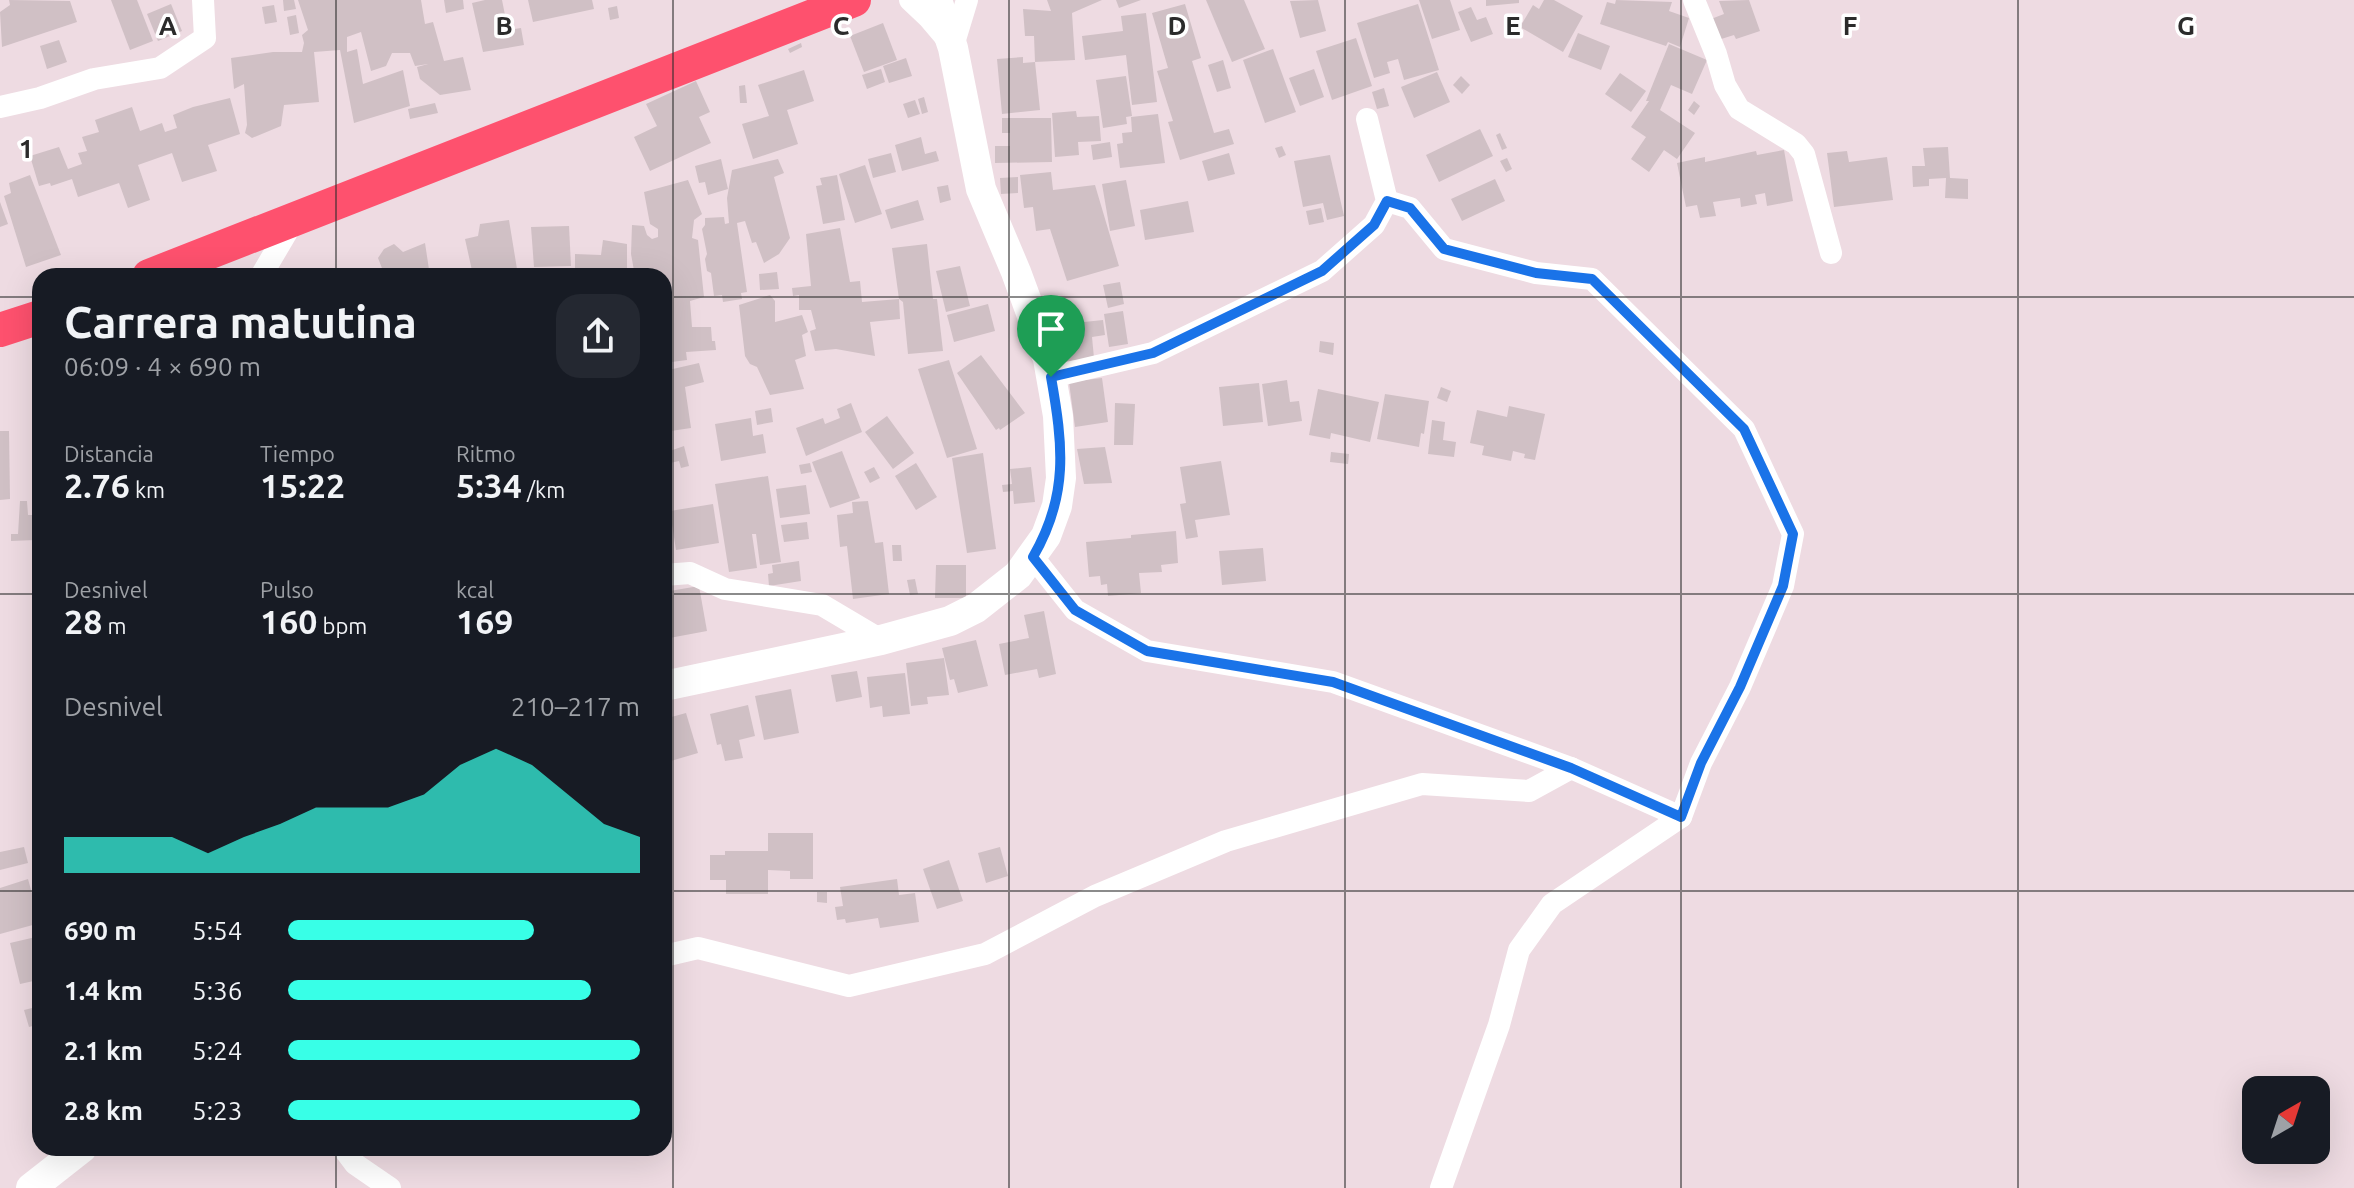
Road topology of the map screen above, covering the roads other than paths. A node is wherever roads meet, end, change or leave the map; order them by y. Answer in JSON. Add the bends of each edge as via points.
{"nodes":[{"id":1,"x":203,"y":0,"type":"edge"},
{"id":2,"x":854,"y":0,"type":"edge"},
{"id":3,"x":910,"y":0,"type":"edge"},
{"id":4,"x":937,"y":0,"type":"edge"},
{"id":5,"x":967,"y":0,"type":"edge"},
{"id":6,"x":1694,"y":0,"type":"edge"},
{"id":7,"x":953,"y":48,"type":"junction"},
{"id":8,"x":0,"y":107,"type":"edge"},
{"id":9,"x":1367,"y":119,"type":"dead end"},
{"id":10,"x":1387,"y":201,"type":"junction"},
{"id":11,"x":294,"y":220,"type":"junction"},
{"id":12,"x":1831,"y":253,"type":"dead end"},
{"id":13,"x":170,"y":268,"type":"edge"},
{"id":14,"x":266,"y":268,"type":"edge"},
{"id":15,"x":32,"y":320,"type":"edge"},
{"id":16,"x":0,"y":330,"type":"edge"},
{"id":17,"x":1051,"y":377,"type":"junction"},
{"id":18,"x":1033,"y":557,"type":"junction"},
{"id":19,"x":672,"y":574,"type":"edge"},
{"id":20,"x":881,"y":640,"type":"junction"},
{"id":21,"x":672,"y":684,"type":"edge"},
{"id":22,"x":1571,"y":768,"type":"junction"},
{"id":23,"x":1681,"y":817,"type":"junction"},
{"id":24,"x":672,"y":954,"type":"edge"},
{"id":25,"x":72,"y":1156,"type":"edge"},
{"id":26,"x":349,"y":1156,"type":"edge"},
{"id":27,"x":31,"y":1188,"type":"edge"},
{"id":28,"x":390,"y":1188,"type":"edge"},
{"id":29,"x":1441,"y":1188,"type":"edge"}],
"edges":[{"from":1,"to":8,"type":"street","via":[[205,38],[160,68],[94,79]]},
{"from":2,"to":11,"type":"main road"},
{"from":3,"to":7,"type":"street"},
{"from":4,"to":7,"type":"main road"},
{"from":5,"to":7,"type":"street"},
{"from":6,"to":12,"type":"street","via":[[1739,109],[1804,154]]},
{"from":7,"to":17,"type":"main road","via":[[981,189]]},
{"from":9,"to":10,"type":"street"},
{"from":10,"to":17,"type":"street","via":[[1374,225],[1322,271],[1153,353]]},
{"from":10,"to":23,"type":"street","via":[[1410,208],[1444,249],[1536,273],[1592,279],[1744,429],[1793,534],[1783,586]]},
{"from":11,"to":13,"type":"main road"},
{"from":11,"to":14,"type":"street"},
{"from":15,"to":16,"type":"main road"},
{"from":17,"to":18,"type":"main road","via":[[1061,478],[1057,506]]},
{"from":18,"to":20,"type":"main road","via":[[976,608],[950,621]]},
{"from":18,"to":22,"type":"street","via":[[1075,610],[1147,651],[1333,682]]},
{"from":19,"to":20,"type":"street","via":[[690,573],[725,589],[822,605]]},
{"from":20,"to":21,"type":"main road"},
{"from":22,"to":23,"type":"street"},
{"from":22,"to":24,"type":"street","via":[[1529,791],[1422,784],[1226,841],[1095,896],[985,954],[849,986],[698,948]]},
{"from":23,"to":29,"type":"street","via":[[1552,904],[1519,950],[1499,1025]]},
{"from":25,"to":27,"type":"main road"},
{"from":26,"to":28,"type":"street"}]}
